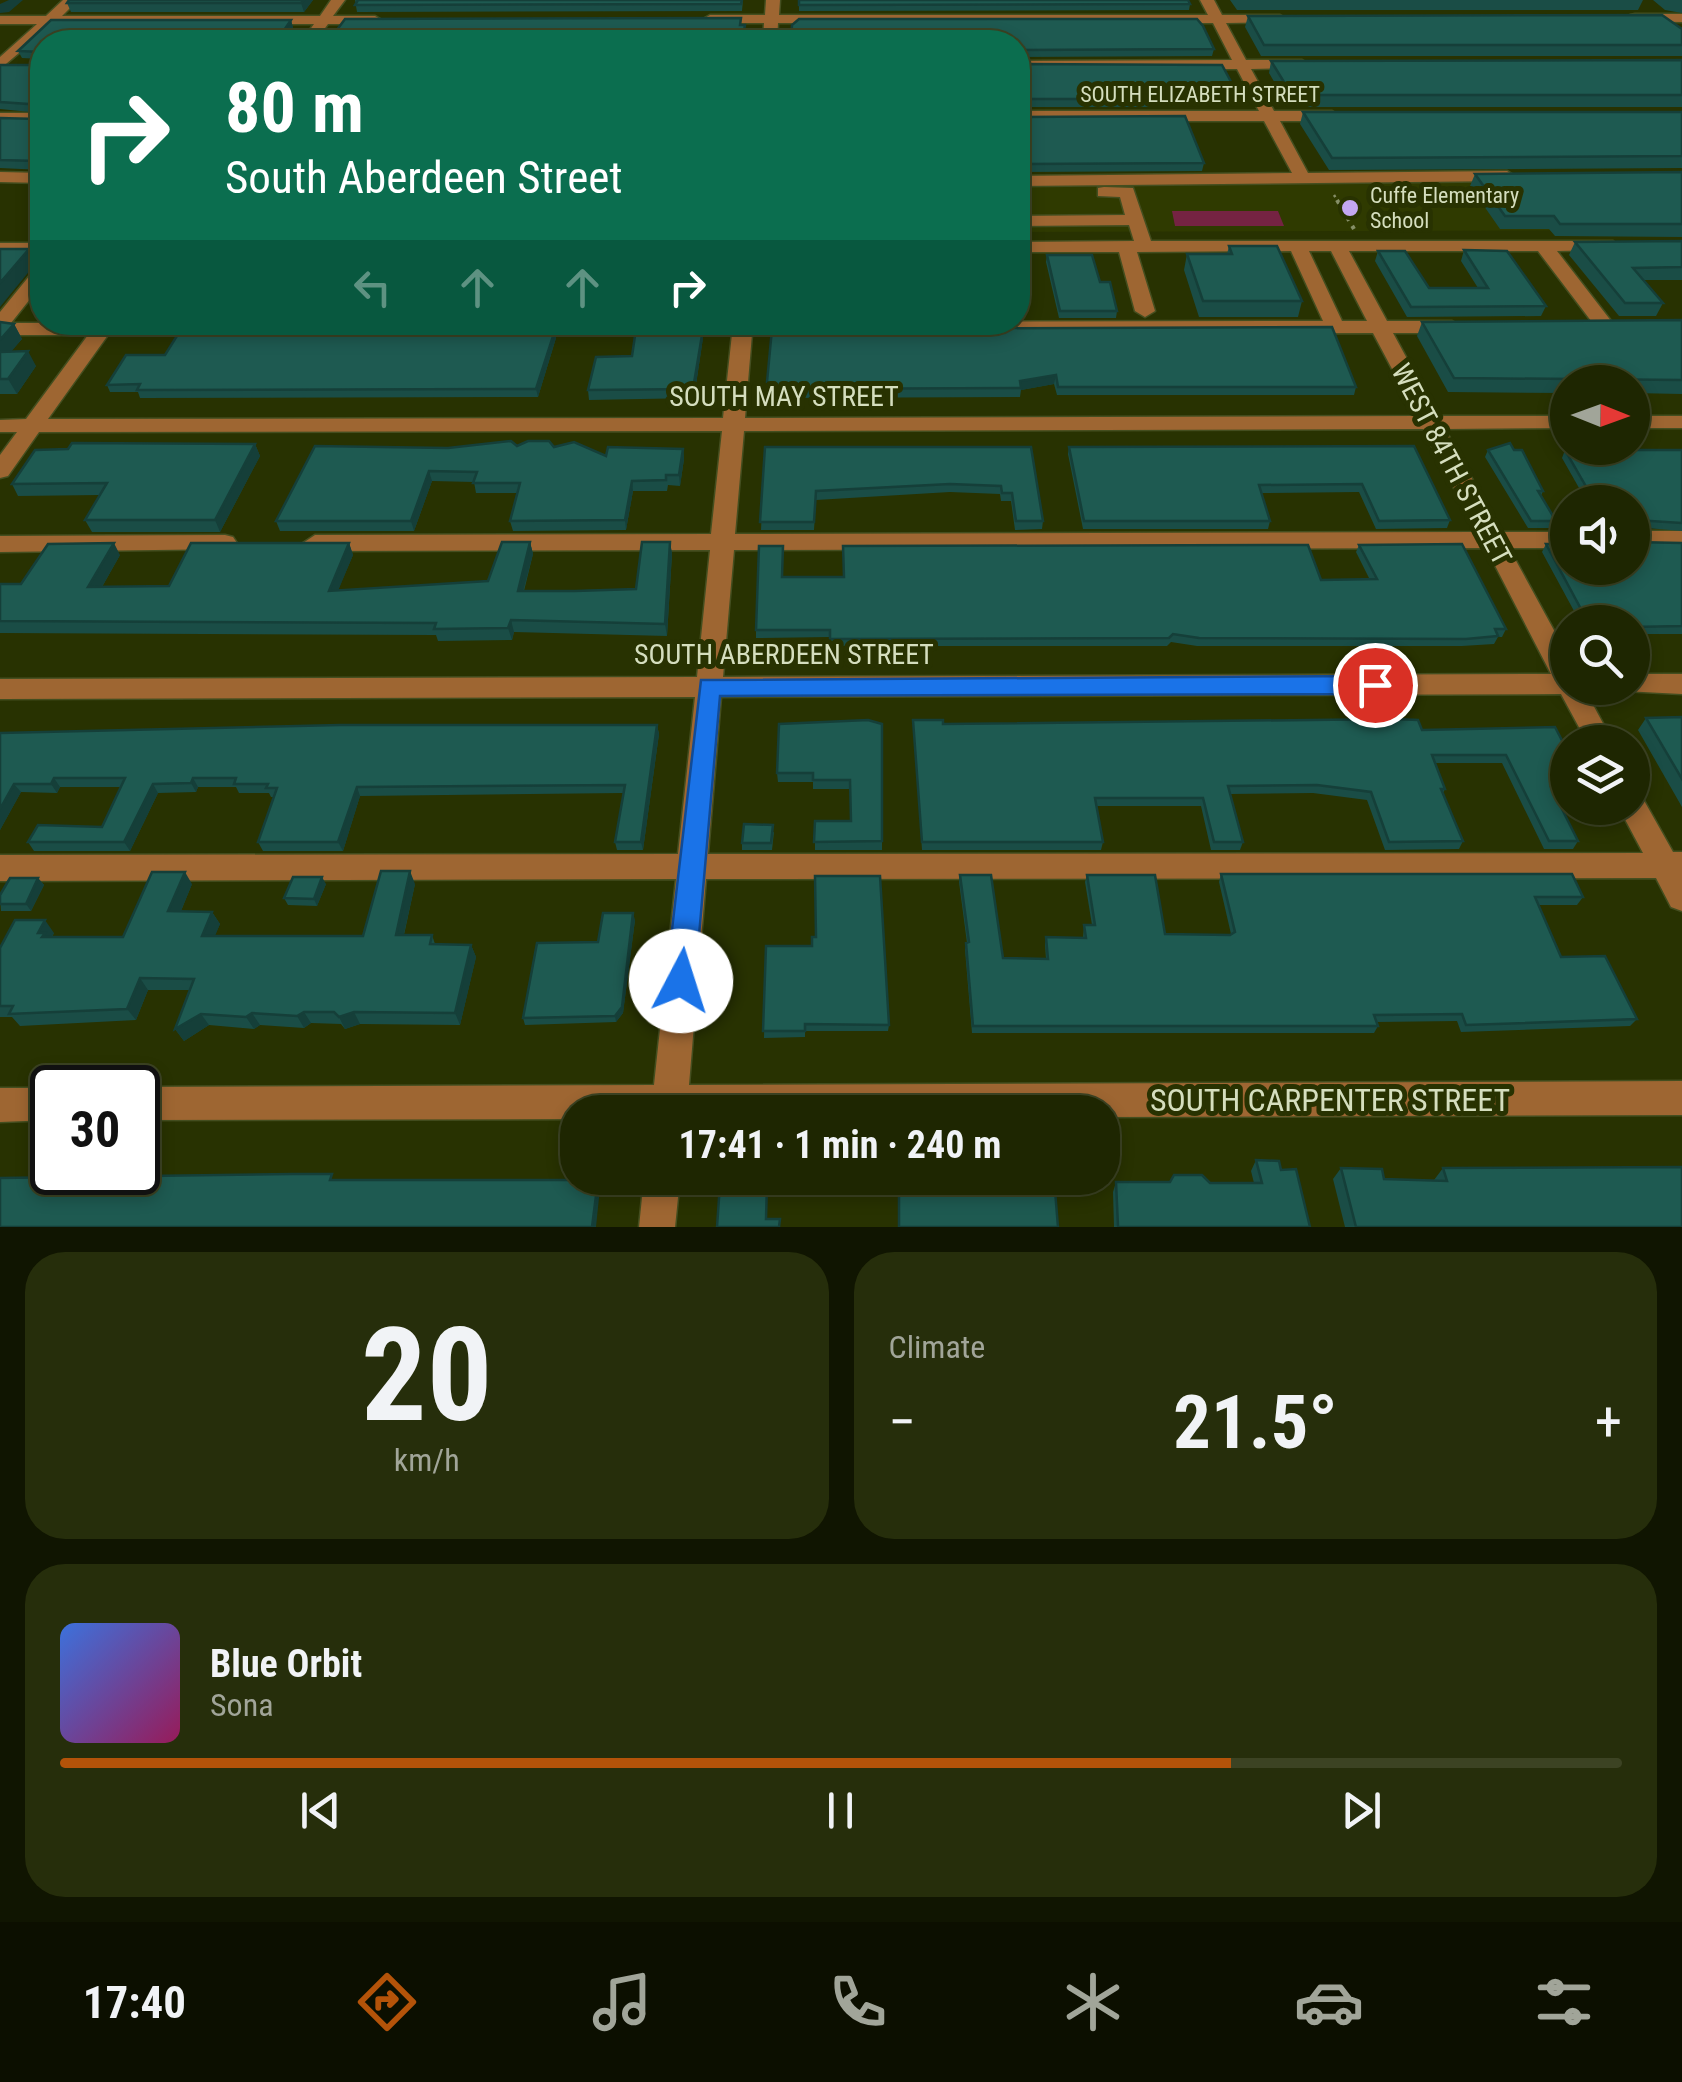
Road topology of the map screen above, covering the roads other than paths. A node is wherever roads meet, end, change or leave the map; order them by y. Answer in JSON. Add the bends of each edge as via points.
{"nodes":[{"id":1,"x":22,"y":0,"type":"edge"},
{"id":2,"x":71,"y":0,"type":"edge"},
{"id":3,"x":338,"y":0,"type":"edge"},
{"id":4,"x":773,"y":0,"type":"edge"},
{"id":5,"x":1207,"y":0,"type":"edge"},
{"id":6,"x":1640,"y":0,"type":"edge"},
{"id":7,"x":1624,"y":18,"type":"edge"},
{"id":8,"x":1661,"y":18,"type":"junction"},
{"id":9,"x":1682,"y":18,"type":"edge"},
{"id":10,"x":0,"y":19,"type":"edge"},
{"id":11,"x":693,"y":19,"type":"edge"},
{"id":12,"x":772,"y":19,"type":"junction"},
{"id":13,"x":1218,"y":19,"type":"junction"},
{"id":14,"x":1294,"y":19,"type":"edge"},
{"id":15,"x":49,"y":20,"type":"junction"},
{"id":16,"x":324,"y":20,"type":"junction"},
{"id":17,"x":383,"y":20,"type":"edge"},
{"id":18,"x":38,"y":30,"type":"edge"},
{"id":19,"x":317,"y":30,"type":"edge"},
{"id":20,"x":771,"y":30,"type":"edge"},
{"id":21,"x":1682,"y":36,"type":"edge"},
{"id":22,"x":30,"y":38,"type":"edge"},
{"id":23,"x":1242,"y":64,"type":"junction"},
{"id":24,"x":1319,"y":64,"type":"edge"},
{"id":25,"x":1030,"y":65,"type":"edge"},
{"id":26,"x":0,"y":66,"type":"edge"},
{"id":27,"x":28,"y":66,"type":"edge"},
{"id":28,"x":1030,"y":116,"type":"edge"},
{"id":29,"x":1270,"y":116,"type":"junction"},
{"id":30,"x":1349,"y":116,"type":"edge"},
{"id":31,"x":0,"y":118,"type":"edge"},
{"id":32,"x":30,"y":118,"type":"edge"},
{"id":33,"x":1302,"y":176,"type":"junction"},
{"id":34,"x":1523,"y":176,"type":"edge"},
{"id":35,"x":0,"y":178,"type":"edge"},
{"id":36,"x":30,"y":178,"type":"edge"},
{"id":37,"x":1030,"y":181,"type":"edge"},
{"id":38,"x":1030,"y":192,"type":"edge"},
{"id":39,"x":1136,"y":220,"type":"junction"},
{"id":40,"x":1030,"y":222,"type":"edge"},
{"id":41,"x":1347,"y":241,"type":"junction"},
{"id":42,"x":1623,"y":245,"type":"edge"},
{"id":43,"x":1030,"y":246,"type":"edge"},
{"id":44,"x":1135,"y":246,"type":"junction"},
{"id":45,"x":1297,"y":246,"type":"junction"},
{"id":46,"x":1544,"y":246,"type":"junction"},
{"id":47,"x":0,"y":248,"type":"edge"},
{"id":48,"x":30,"y":248,"type":"edge"},
{"id":49,"x":30,"y":289,"type":"edge"},
{"id":50,"x":1145,"y":312,"type":"dead end"},
{"id":51,"x":0,"y":326,"type":"edge"},
{"id":52,"x":30,"y":326,"type":"edge"},
{"id":53,"x":1030,"y":326,"type":"edge"},
{"id":54,"x":1468,"y":326,"type":"edge"},
{"id":55,"x":1605,"y":326,"type":"edge"},
{"id":56,"x":1335,"y":327,"type":"junction"},
{"id":57,"x":1380,"y":327,"type":"junction"},
{"id":58,"x":98,"y":335,"type":"edge"},
{"id":59,"x":741,"y":335,"type":"edge"},
{"id":60,"x":1430,"y":422,"type":"junction"},
{"id":61,"x":1550,"y":422,"type":"edge"},
{"id":62,"x":1650,"y":422,"type":"edge"},
{"id":63,"x":1682,"y":422,"type":"edge"},
{"id":64,"x":0,"y":426,"type":"edge"},
{"id":65,"x":33,"y":426,"type":"junction"},
{"id":66,"x":733,"y":427,"type":"junction"},
{"id":67,"x":0,"y":471,"type":"edge"},
{"id":68,"x":1650,"y":539,"type":"edge"},
{"id":69,"x":1682,"y":539,"type":"edge"},
{"id":70,"x":1492,"y":540,"type":"junction"},
{"id":71,"x":1550,"y":540,"type":"edge"},
{"id":72,"x":722,"y":542,"type":"junction"},
{"id":73,"x":256,"y":543,"type":"edge"},
{"id":74,"x":296,"y":543,"type":"edge"},
{"id":75,"x":0,"y":544,"type":"edge"},
{"id":76,"x":1550,"y":648,"type":"edge"},
{"id":77,"x":1550,"y":684,"type":"edge"},
{"id":78,"x":1650,"y":684,"type":"edge"},
{"id":79,"x":1682,"y":684,"type":"edge"},
{"id":80,"x":709,"y":687,"type":"junction"},
{"id":81,"x":0,"y":689,"type":"edge"},
{"id":82,"x":1646,"y":825,"type":"edge"},
{"id":83,"x":1673,"y":866,"type":"edge"},
{"id":84,"x":0,"y":868,"type":"edge"},
{"id":85,"x":691,"y":868,"type":"junction"},
{"id":86,"x":1682,"y":898,"type":"edge"},
{"id":87,"x":670,"y":1095,"type":"edge"},
{"id":88,"x":1682,"y":1098,"type":"edge"},
{"id":89,"x":1120,"y":1103,"type":"edge"},
{"id":90,"x":30,"y":1104,"type":"edge"},
{"id":91,"x":160,"y":1104,"type":"edge"},
{"id":92,"x":0,"y":1105,"type":"edge"},
{"id":93,"x":560,"y":1106,"type":"edge"},
{"id":94,"x":660,"y":1195,"type":"edge"},
{"id":95,"x":657,"y":1227,"type":"edge"}],
"edges":[{"from":1,"to":10,"type":"street"},
{"from":2,"to":15,"type":"street"},
{"from":3,"to":16,"type":"street"},
{"from":4,"to":12,"type":"street"},
{"from":5,"to":13,"type":"street"},
{"from":6,"to":8,"type":"street"},
{"from":7,"to":8,"type":"street"},
{"from":8,"to":9,"type":"street"},
{"from":8,"to":21,"type":"street"},
{"from":10,"to":15,"type":"street"},
{"from":11,"to":12,"type":"street"},
{"from":12,"to":13,"type":"street"},
{"from":12,"to":20,"type":"street"},
{"from":13,"to":14,"type":"street"},
{"from":13,"to":23,"type":"street"},
{"from":15,"to":16,"type":"street"},
{"from":15,"to":18,"type":"street"},
{"from":16,"to":17,"type":"street"},
{"from":16,"to":19,"type":"street"},
{"from":22,"to":26,"type":"street"},
{"from":23,"to":24,"type":"street"},
{"from":23,"to":25,"type":"street"},
{"from":23,"to":29,"type":"street"},
{"from":26,"to":27,"type":"street"},
{"from":28,"to":29,"type":"street","name":"SOUTH ELIZABETH STREET"},
{"from":29,"to":30,"type":"street","name":"SOUTH ELIZABETH STREET"},
{"from":29,"to":33,"type":"street"},
{"from":31,"to":32,"type":"street"},
{"from":33,"to":34,"type":"street"},
{"from":33,"to":37,"type":"street"},
{"from":35,"to":36,"type":"street"},
{"from":38,"to":39,"type":"street","via":[[1127,192]]},
{"from":39,"to":40,"type":"street"},
{"from":39,"to":44,"type":"street"},
{"from":41,"to":45,"type":"street"},
{"from":41,"to":46,"type":"street"},
{"from":41,"to":57,"type":"street","name":"WEST 84TH STREET"},
{"from":42,"to":46,"type":"street"},
{"from":43,"to":44,"type":"street"},
{"from":44,"to":45,"type":"street"},
{"from":44,"to":50,"type":"street"},
{"from":45,"to":56,"type":"street"},
{"from":46,"to":55,"type":"street"},
{"from":47,"to":48,"type":"street"},
{"from":49,"to":51,"type":"street"},
{"from":51,"to":52,"type":"street"},
{"from":53,"to":56,"type":"street"},
{"from":54,"to":57,"type":"street"},
{"from":56,"to":57,"type":"street"},
{"from":57,"to":60,"type":"street","name":"WEST 84TH STREET"},
{"from":58,"to":65,"type":"street"},
{"from":59,"to":66,"type":"street"},
{"from":60,"to":61,"type":"street","name":"SOUTH MAY STREET"},
{"from":60,"to":66,"type":"street","name":"SOUTH MAY STREET"},
{"from":60,"to":70,"type":"street","name":"WEST 84TH STREET"},
{"from":62,"to":63,"type":"street"},
{"from":64,"to":65,"type":"street","name":"SOUTH MAY STREET"},
{"from":65,"to":66,"type":"street","name":"SOUTH MAY STREET"},
{"from":65,"to":67,"type":"street"},
{"from":66,"to":72,"type":"street"},
{"from":68,"to":69,"type":"street"},
{"from":70,"to":71,"type":"street"},
{"from":70,"to":72,"type":"street"},
{"from":70,"to":76,"type":"street","name":"WEST 84TH STREET"},
{"from":72,"to":74,"type":"street"},
{"from":72,"to":80,"type":"street"},
{"from":73,"to":75,"type":"street"},
{"from":77,"to":80,"type":"street","name":"SOUTH ABERDEEN STREET"},
{"from":78,"to":79,"type":"street"},
{"from":80,"to":81,"type":"street","name":"SOUTH ABERDEEN STREET"},
{"from":80,"to":85,"type":"street"},
{"from":82,"to":83,"type":"street"},
{"from":83,"to":85,"type":"street"},
{"from":83,"to":86,"type":"street"},
{"from":84,"to":85,"type":"street"},
{"from":85,"to":87,"type":"street"},
{"from":88,"to":89,"type":"street","name":"SOUTH CARPENTER STREET"},
{"from":90,"to":92,"type":"street"},
{"from":91,"to":93,"type":"street","name":"SOUTH CARPENTER STREET"},
{"from":94,"to":95,"type":"street"}]}
